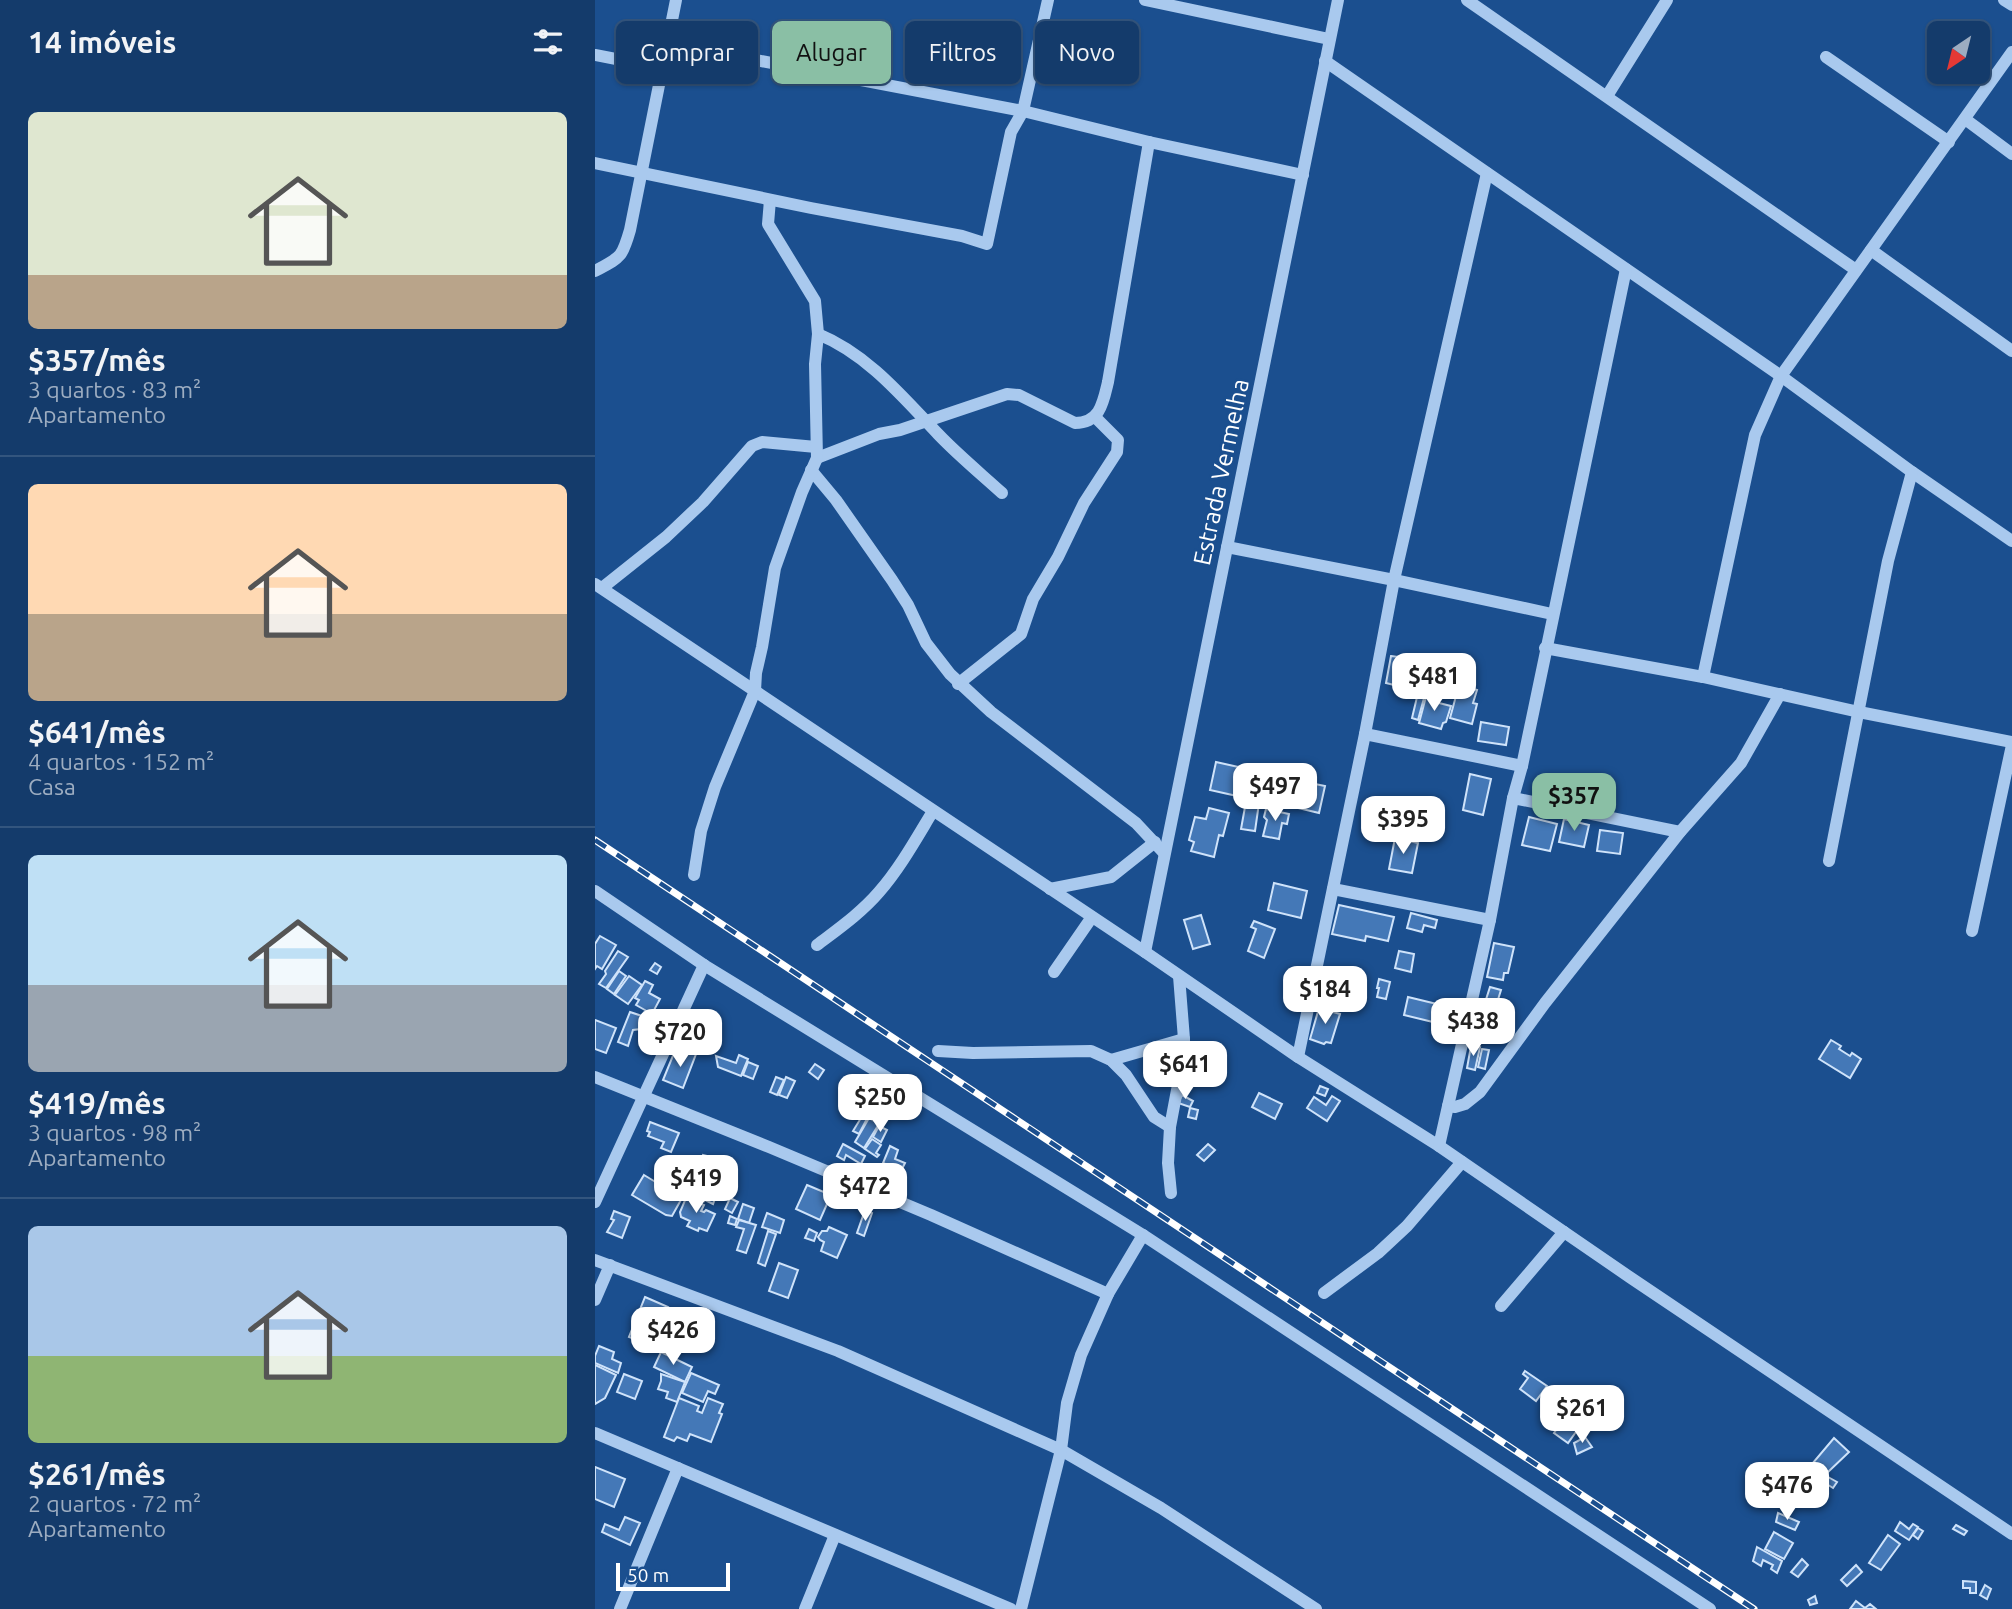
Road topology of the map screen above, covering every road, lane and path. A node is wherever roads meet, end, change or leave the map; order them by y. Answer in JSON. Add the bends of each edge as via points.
{"nodes":[{"id":1,"x":676,"y":0,"type":"edge"},
{"id":2,"x":1048,"y":0,"type":"edge"},
{"id":3,"x":1145,"y":0,"type":"edge"},
{"id":4,"x":1338,"y":0,"type":"edge"},
{"id":5,"x":1667,"y":0,"type":"edge"},
{"id":6,"x":2004,"y":0,"type":"edge"},
{"id":7,"x":1471,"y":1,"type":"edge"},
{"id":8,"x":2012,"y":5,"type":"edge"},
{"id":9,"x":672,"y":21,"type":"edge"},
{"id":10,"x":1329,"y":39,"type":"junction"},
{"id":11,"x":2012,"y":52,"type":"edge"},
{"id":12,"x":595,"y":54,"type":"edge"},
{"id":13,"x":1826,"y":57,"type":"dead end"},
{"id":14,"x":616,"y":58,"type":"edge"},
{"id":15,"x":758,"y":60,"type":"edge"},
{"id":16,"x":1325,"y":61,"type":"junction"},
{"id":17,"x":659,"y":84,"type":"edge"},
{"id":18,"x":1607,"y":96,"type":"junction"},
{"id":19,"x":1023,"y":111,"type":"junction"},
{"id":20,"x":1965,"y":119,"type":"junction"},
{"id":21,"x":1149,"y":142,"type":"junction"},
{"id":22,"x":1949,"y":142,"type":"junction"},
{"id":23,"x":2012,"y":154,"type":"edge"},
{"id":24,"x":595,"y":163,"type":"edge"},
{"id":25,"x":641,"y":171,"type":"junction"},
{"id":26,"x":1487,"y":173,"type":"junction"},
{"id":27,"x":1303,"y":175,"type":"junction"},
{"id":28,"x":770,"y":200,"type":"junction"},
{"id":29,"x":1871,"y":250,"type":"junction"},
{"id":30,"x":1626,"y":269,"type":"junction"},
{"id":31,"x":1856,"y":270,"type":"junction"},
{"id":32,"x":595,"y":271,"type":"edge"},
{"id":33,"x":818,"y":334,"type":"junction"},
{"id":34,"x":2012,"y":351,"type":"edge"},
{"id":35,"x":1781,"y":376,"type":"junction"},
{"id":36,"x":1095,"y":417,"type":"junction"},
{"id":37,"x":927,"y":421,"type":"junction"},
{"id":38,"x":815,"y":458,"type":"junction"},
{"id":39,"x":1912,"y":472,"type":"junction"},
{"id":40,"x":1002,"y":493,"type":"dead end"},
{"id":41,"x":2012,"y":541,"type":"edge"},
{"id":42,"x":1227,"y":547,"type":"junction"},
{"id":43,"x":1394,"y":580,"type":"junction"},
{"id":44,"x":598,"y":586,"type":"edge"},
{"id":45,"x":1552,"y":614,"type":"junction"},
{"id":46,"x":1545,"y":648,"type":"junction"},
{"id":47,"x":1703,"y":677,"type":"junction"},
{"id":48,"x":958,"y":684,"type":"junction"},
{"id":49,"x":755,"y":691,"type":"junction"},
{"id":50,"x":1780,"y":694,"type":"junction"},
{"id":51,"x":1859,"y":712,"type":"junction"},
{"id":52,"x":1365,"y":734,"type":"junction"},
{"id":53,"x":2012,"y":744,"type":"edge"},
{"id":54,"x":1522,"y":766,"type":"junction"},
{"id":55,"x":1513,"y":798,"type":"junction"},
{"id":56,"x":933,"y":811,"type":"junction"},
{"id":57,"x":1680,"y":832,"type":"junction"},
{"id":58,"x":1155,"y":842,"type":"junction"},
{"id":59,"x":1164,"y":853,"type":"junction"},
{"id":60,"x":1829,"y":861,"type":"dead end"},
{"id":61,"x":694,"y":875,"type":"dead end"},
{"id":62,"x":1050,"y":889,"type":"junction"},
{"id":63,"x":1333,"y":889,"type":"junction"},
{"id":64,"x":595,"y":891,"type":"edge"},
{"id":65,"x":1092,"y":917,"type":"junction"},
{"id":66,"x":1490,"y":920,"type":"junction"},
{"id":67,"x":1972,"y":931,"type":"dead end"},
{"id":68,"x":817,"y":945,"type":"dead end"},
{"id":69,"x":1145,"y":952,"type":"junction"},
{"id":70,"x":704,"y":965,"type":"junction"},
{"id":71,"x":1054,"y":972,"type":"dead end"},
{"id":72,"x":1179,"y":976,"type":"junction"},
{"id":73,"x":1184,"y":1039,"type":"junction"},
{"id":74,"x":938,"y":1051,"type":"dead end"},
{"id":75,"x":1298,"y":1057,"type":"junction"},
{"id":76,"x":1111,"y":1060,"type":"junction"},
{"id":77,"x":595,"y":1077,"type":"edge"},
{"id":78,"x":644,"y":1097,"type":"junction"},
{"id":79,"x":1448,"y":1106,"type":"junction"},
{"id":80,"x":1170,"y":1127,"type":"junction"},
{"id":81,"x":1439,"y":1146,"type":"junction"},
{"id":82,"x":1462,"y":1162,"type":"junction"},
{"id":83,"x":1171,"y":1193,"type":"dead end"},
{"id":84,"x":595,"y":1202,"type":"edge"},
{"id":85,"x":1564,"y":1232,"type":"junction"},
{"id":86,"x":1143,"y":1235,"type":"junction"},
{"id":87,"x":595,"y":1260,"type":"edge"},
{"id":88,"x":610,"y":1265,"type":"junction"},
{"id":89,"x":1324,"y":1293,"type":"dead end"},
{"id":90,"x":1108,"y":1294,"type":"junction"},
{"id":91,"x":595,"y":1300,"type":"edge"},
{"id":92,"x":1501,"y":1306,"type":"dead end"},
{"id":93,"x":595,"y":1433,"type":"edge"},
{"id":94,"x":1061,"y":1450,"type":"junction"},
{"id":95,"x":678,"y":1468,"type":"junction"},
{"id":96,"x":2012,"y":1534,"type":"edge"},
{"id":97,"x":835,"y":1535,"type":"junction"},
{"id":98,"x":620,"y":1609,"type":"edge"},
{"id":99,"x":805,"y":1609,"type":"edge"},
{"id":100,"x":1011,"y":1609,"type":"edge"},
{"id":101,"x":1021,"y":1609,"type":"edge"},
{"id":102,"x":1316,"y":1609,"type":"edge"},
{"id":103,"x":1710,"y":1609,"type":"edge"}],
"edges":[{"from":1,"to":9,"type":"street"},
{"from":2,"to":19,"type":"street"},
{"from":3,"to":10,"type":"street"},
{"from":4,"to":10,"type":"street","name":"Estrada Vermelha"},
{"from":5,"to":18,"type":"street"},
{"from":6,"to":8,"type":"street"},
{"from":7,"to":18,"type":"street"},
{"from":10,"to":16,"type":"street","name":"Estrada Vermelha"},
{"from":11,"to":20,"type":"street"},
{"from":12,"to":14,"type":"street"},
{"from":13,"to":22,"type":"street"},
{"from":15,"to":19,"type":"street"},
{"from":16,"to":26,"type":"street"},
{"from":16,"to":27,"type":"street","name":"Estrada Vermelha"},
{"from":17,"to":25,"type":"street"},
{"from":18,"to":31,"type":"street"},
{"from":19,"to":21,"type":"street"},
{"from":19,"to":28,"type":"street","via":[[1011,132],[986,244]]},
{"from":20,"to":22,"type":"street"},
{"from":20,"to":23,"type":"street"},
{"from":21,"to":27,"type":"street"},
{"from":21,"to":36,"type":"street","via":[[1108,382]]},
{"from":22,"to":29,"type":"street"},
{"from":24,"to":25,"type":"street"},
{"from":25,"to":28,"type":"street"},
{"from":25,"to":32,"type":"street","via":[[624,251]]},
{"from":26,"to":30,"type":"street"},
{"from":26,"to":43,"type":"street"},
{"from":27,"to":42,"type":"street","name":"Estrada Vermelha"},
{"from":28,"to":33,"type":"street","via":[[768,224],[815,301]]},
{"from":29,"to":31,"type":"street"},
{"from":29,"to":34,"type":"street"},
{"from":30,"to":35,"type":"street"},
{"from":30,"to":45,"type":"street"},
{"from":31,"to":35,"type":"street"},
{"from":33,"to":37,"type":"street","via":[[852,352]]},
{"from":33,"to":38,"type":"street"},
{"from":35,"to":39,"type":"street"},
{"from":35,"to":47,"type":"street","via":[[1755,435]]},
{"from":36,"to":37,"type":"street","via":[[1075,423],[1019,395],[1007,394]]},
{"from":36,"to":48,"type":"street","via":[[1118,440],[1117,452],[1084,503],[1021,634]]},
{"from":37,"to":38,"type":"street"},
{"from":37,"to":40,"type":"street"},
{"from":38,"to":44,"type":"street","via":[[762,442],[753,446],[676,528]]},
{"from":38,"to":48,"type":"street","via":[[908,605],[926,643]]},
{"from":38,"to":49,"type":"street","via":[[775,568]]},
{"from":39,"to":41,"type":"street"},
{"from":39,"to":51,"type":"street","via":[[1888,561]]},
{"from":42,"to":43,"type":"street"},
{"from":42,"to":59,"type":"street","name":"Estrada Vermelha"},
{"from":43,"to":45,"type":"street"},
{"from":43,"to":52,"type":"street"},
{"from":44,"to":49,"type":"street"},
{"from":45,"to":46,"type":"street"},
{"from":46,"to":47,"type":"street"},
{"from":46,"to":54,"type":"street"},
{"from":47,"to":50,"type":"street"},
{"from":48,"to":58,"type":"street"},
{"from":49,"to":56,"type":"street"},
{"from":49,"to":61,"type":"street","via":[[715,788],[701,831]]},
{"from":50,"to":51,"type":"street"},
{"from":50,"to":57,"type":"street","via":[[1741,763]]},
{"from":51,"to":53,"type":"street"},
{"from":51,"to":60,"type":"street"},
{"from":52,"to":54,"type":"street"},
{"from":52,"to":63,"type":"street"},
{"from":53,"to":67,"type":"street"},
{"from":54,"to":55,"type":"street"},
{"from":55,"to":57,"type":"street"},
{"from":55,"to":66,"type":"street"},
{"from":56,"to":62,"type":"street"},
{"from":56,"to":68,"type":"street","via":[[877,895]]},
{"from":57,"to":79,"type":"street","via":[[1480,1092],[1465,1104]]},
{"from":58,"to":59,"type":"street"},
{"from":58,"to":62,"type":"street","via":[[1111,877]]},
{"from":59,"to":69,"type":"street","name":"Estrada Vermelha"},
{"from":62,"to":65,"type":"street"},
{"from":63,"to":66,"type":"street"},
{"from":63,"to":75,"type":"street"},
{"from":64,"to":70,"type":"street"},
{"from":65,"to":69,"type":"street"},
{"from":65,"to":71,"type":"street"},
{"from":66,"to":79,"type":"street"},
{"from":69,"to":72,"type":"street"},
{"from":70,"to":78,"type":"street"},
{"from":70,"to":86,"type":"street"},
{"from":72,"to":73,"type":"street"},
{"from":72,"to":75,"type":"street"},
{"from":73,"to":76,"type":"street"},
{"from":73,"to":80,"type":"street"},
{"from":74,"to":76,"type":"street","via":[[1079,1050]]},
{"from":75,"to":81,"type":"street"},
{"from":76,"to":80,"type":"street","via":[[1154,1117]]},
{"from":77,"to":78,"type":"street"},
{"from":78,"to":84,"type":"street"},
{"from":78,"to":90,"type":"street","via":[[931,1215]]},
{"from":79,"to":81,"type":"street"},
{"from":80,"to":83,"type":"street"},
{"from":81,"to":82,"type":"street"},
{"from":82,"to":85,"type":"street"},
{"from":82,"to":89,"type":"street","via":[[1407,1226]]},
{"from":85,"to":92,"type":"street"},
{"from":85,"to":96,"type":"street"},
{"from":86,"to":90,"type":"street"},
{"from":86,"to":103,"type":"street"},
{"from":87,"to":88,"type":"street"},
{"from":88,"to":91,"type":"street"},
{"from":88,"to":94,"type":"street","via":[[838,1352]]},
{"from":90,"to":94,"type":"street","via":[[1081,1355],[1067,1403]]},
{"from":93,"to":95,"type":"street"},
{"from":94,"to":101,"type":"street"},
{"from":94,"to":102,"type":"street","via":[[1161,1508]]},
{"from":95,"to":97,"type":"street"},
{"from":95,"to":98,"type":"street"},
{"from":97,"to":99,"type":"street"},
{"from":97,"to":100,"type":"street"}]}
